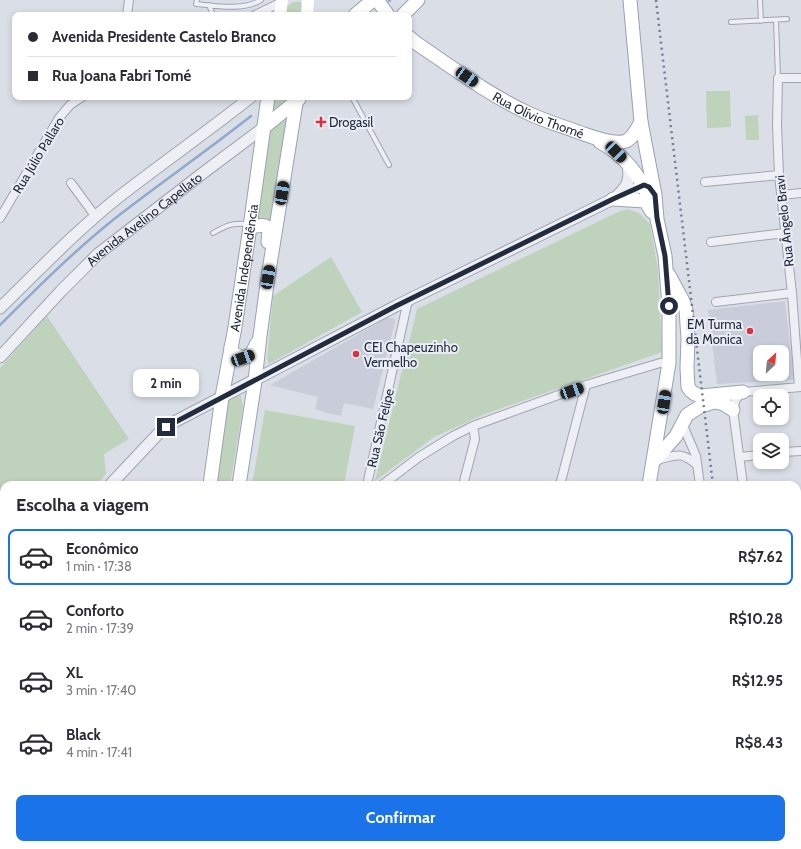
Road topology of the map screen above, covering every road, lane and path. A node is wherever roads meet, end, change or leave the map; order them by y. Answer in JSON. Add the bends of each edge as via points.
{"nodes":[{"id":1,"x":129,"y":0,"type":"edge"},
{"id":2,"x":197,"y":0,"type":"edge"},
{"id":3,"x":261,"y":0,"type":"edge"},
{"id":4,"x":373,"y":0,"type":"edge"},
{"id":5,"x":376,"y":0,"type":"edge"},
{"id":6,"x":418,"y":0,"type":"edge"},
{"id":7,"x":630,"y":0,"type":"edge"},
{"id":8,"x":760,"y":0,"type":"edge"},
{"id":9,"x":283,"y":1,"type":"edge"},
{"id":10,"x":209,"y":6,"type":"junction"},
{"id":11,"x":127,"y":12,"type":"edge"},
{"id":12,"x":212,"y":12,"type":"edge"},
{"id":13,"x":261,"y":12,"type":"edge"},
{"id":14,"x":281,"y":12,"type":"edge"},
{"id":15,"x":359,"y":12,"type":"edge"},
{"id":16,"x":386,"y":12,"type":"edge"},
{"id":17,"x":406,"y":12,"type":"edge"},
{"id":18,"x":787,"y":19,"type":"dead end"},
{"id":19,"x":776,"y":20,"type":"junction"},
{"id":20,"x":761,"y":21,"type":"junction"},
{"id":21,"x":732,"y":22,"type":"dead end"},
{"id":22,"x":412,"y":40,"type":"edge"},
{"id":23,"x":778,"y":78,"type":"junction"},
{"id":24,"x":801,"y":78,"type":"edge"},
{"id":25,"x":78,"y":100,"type":"edge"},
{"id":26,"x":247,"y":100,"type":"edge"},
{"id":27,"x":268,"y":100,"type":"edge"},
{"id":28,"x":297,"y":100,"type":"edge"},
{"id":29,"x":298,"y":100,"type":"edge"},
{"id":30,"x":354,"y":100,"type":"edge"},
{"id":31,"x":641,"y":122,"type":"junction"},
{"id":32,"x":263,"y":128,"type":"junction"},
{"id":33,"x":590,"y":136,"type":"junction"},
{"id":34,"x":628,"y":164,"type":"junction"},
{"id":35,"x":389,"y":165,"type":"dead end"},
{"id":36,"x":779,"y":175,"type":"junction"},
{"id":37,"x":705,"y":182,"type":"dead end"},
{"id":38,"x":71,"y":183,"type":"dead end"},
{"id":39,"x":644,"y":185,"type":"junction"},
{"id":40,"x":801,"y":193,"type":"edge"},
{"id":41,"x":655,"y":195,"type":"junction"},
{"id":42,"x":781,"y":195,"type":"junction"},
{"id":43,"x":613,"y":199,"type":"junction"},
{"id":44,"x":0,"y":216,"type":"edge"},
{"id":45,"x":96,"y":217,"type":"junction"},
{"id":46,"x":657,"y":218,"type":"junction"},
{"id":47,"x":251,"y":226,"type":"junction"},
{"id":48,"x":213,"y":233,"type":"dead end"},
{"id":49,"x":785,"y":233,"type":"junction"},
{"id":50,"x":711,"y":242,"type":"dead end"},
{"id":51,"x":270,"y":265,"type":"junction"},
{"id":52,"x":667,"y":270,"type":"junction"},
{"id":53,"x":792,"y":293,"type":"junction"},
{"id":54,"x":408,"y":300,"type":"junction"},
{"id":55,"x":716,"y":302,"type":"dead end"},
{"id":56,"x":0,"y":308,"type":"edge"},
{"id":57,"x":260,"y":336,"type":"junction"},
{"id":58,"x":231,"y":347,"type":"junction"},
{"id":59,"x":0,"y":357,"type":"edge"},
{"id":60,"x":669,"y":363,"type":"junction"},
{"id":61,"x":255,"y":381,"type":"junction"},
{"id":62,"x":586,"y":386,"type":"junction"},
{"id":63,"x":800,"y":387,"type":"edge"},
{"id":64,"x":743,"y":392,"type":"junction"},
{"id":65,"x":222,"y":397,"type":"junction"},
{"id":66,"x":733,"y":410,"type":"junction"},
{"id":67,"x":682,"y":423,"type":"junction"},
{"id":68,"x":473,"y":426,"type":"junction"},
{"id":69,"x":801,"y":450,"type":"edge"},
{"id":70,"x":789,"y":451,"type":"edge"},
{"id":71,"x":753,"y":456,"type":"edge"},
{"id":72,"x":739,"y":457,"type":"junction"},
{"id":73,"x":654,"y":461,"type":"junction"},
{"id":74,"x":697,"y":465,"type":"junction"},
{"id":75,"x":114,"y":481,"type":"edge"},
{"id":76,"x":211,"y":481,"type":"edge"},
{"id":77,"x":240,"y":481,"type":"edge"},
{"id":78,"x":368,"y":481,"type":"edge"},
{"id":79,"x":387,"y":481,"type":"edge"},
{"id":80,"x":464,"y":481,"type":"edge"},
{"id":81,"x":561,"y":481,"type":"edge"},
{"id":82,"x":650,"y":481,"type":"edge"},
{"id":83,"x":699,"y":481,"type":"edge"},
{"id":84,"x":742,"y":481,"type":"edge"}],
"edges":[{"from":1,"to":11,"type":"street"},
{"from":2,"to":10,"type":"lane","via":[[196,4]]},
{"from":3,"to":10,"type":"lane","via":[[248,5]]},
{"from":4,"to":15,"type":"main road"},
{"from":5,"to":16,"type":"main road"},
{"from":6,"to":17,"type":"main road"},
{"from":7,"to":31,"type":"main road"},
{"from":8,"to":20,"type":"lane"},
{"from":9,"to":13,"type":"street"},
{"from":9,"to":14,"type":"main road"},
{"from":10,"to":12,"type":"lane"},
{"from":18,"to":19,"type":"lane"},
{"from":19,"to":20,"type":"lane"},
{"from":19,"to":23,"type":"lane"},
{"from":20,"to":21,"type":"lane"},
{"from":22,"to":33,"type":"main road","name":"Rua Olívio Thomé","via":[[493,95],[530,114]]},
{"from":23,"to":24,"type":"street"},
{"from":23,"to":36,"type":"street","name":"Rua Ângelo Bravi"},
{"from":25,"to":44,"type":"street","name":"Rua Júlio Pallaro","via":[[60,118]]},
{"from":26,"to":45,"type":"street"},
{"from":27,"to":32,"type":"main road","name":"Avenida Independência"},
{"from":28,"to":32,"type":"main road","name":"Avenida Avelino Capellato"},
{"from":29,"to":51,"type":"main road","name":"Avenida Independência"},
{"from":30,"to":35,"type":"lane"},
{"from":31,"to":33,"type":"main road","via":[[626,141],[608,141]]},
{"from":31,"to":41,"type":"main road"},
{"from":32,"to":47,"type":"main road","name":"Avenida Independência"},
{"from":32,"to":59,"type":"street","name":"Avenida Avelino Capellato","via":[[98,254]]},
{"from":33,"to":34,"type":"main road","via":[[611,148]]},
{"from":34,"to":39,"type":"main road"},
{"from":34,"to":43,"type":"street","via":[[630,174],[626,188]]},
{"from":36,"to":37,"type":"street"},
{"from":36,"to":42,"type":"street","name":"Rua Ângelo Bravi"},
{"from":38,"to":45,"type":"street"},
{"from":39,"to":41,"type":"main road"},
{"from":39,"to":43,"type":"street"},
{"from":39,"to":46,"type":"main road"},
{"from":40,"to":42,"type":"street"},
{"from":41,"to":46,"type":"main road"},
{"from":42,"to":49,"type":"street","name":"Rua Ângelo Bravi"},
{"from":43,"to":46,"type":"main road","via":[[645,201]]},
{"from":43,"to":54,"type":"street"},
{"from":45,"to":56,"type":"street"},
{"from":46,"to":52,"type":"main road"},
{"from":47,"to":48,"type":"lane","via":[[234,223]]},
{"from":47,"to":51,"type":"main road","via":[[264,225],[269,229]]},
{"from":47,"to":58,"type":"main road","name":"Avenida Independência"},
{"from":49,"to":50,"type":"street"},
{"from":49,"to":53,"type":"street","name":"Rua Ângelo Bravi"},
{"from":51,"to":57,"type":"main road","name":"Avenida Independência"},
{"from":52,"to":60,"type":"main road"},
{"from":52,"to":64,"type":"main road","via":[[686,310],[687,381],[691,391],[701,396]]},
{"from":53,"to":55,"type":"street"},
{"from":53,"to":63,"type":"street","name":"Rua Ângelo Bravi"},
{"from":54,"to":61,"type":"street"},
{"from":54,"to":78,"type":"street","name":"Rua São Felipe"},
{"from":57,"to":58,"type":"main road","via":[[251,355],[243,358],[237,356],[232,353]]},
{"from":57,"to":61,"type":"main road","name":"Avenida Independência"},
{"from":58,"to":65,"type":"main road","name":"Avenida Independência"},
{"from":60,"to":62,"type":"street","via":[[660,363]]},
{"from":60,"to":73,"type":"main road"},
{"from":61,"to":65,"type":"street"},
{"from":61,"to":77,"type":"main road","name":"Avenida Independência"},
{"from":62,"to":68,"type":"street"},
{"from":62,"to":81,"type":"street"},
{"from":63,"to":64,"type":"street"},
{"from":64,"to":66,"type":"street","via":[[736,399]]},
{"from":65,"to":75,"type":"street","via":[[166,427]]},
{"from":65,"to":76,"type":"main road","name":"Avenida Independência"},
{"from":66,"to":67,"type":"main road","via":[[724,404],[708,403],[687,415]]},
{"from":66,"to":72,"type":"street"},
{"from":67,"to":73,"type":"main road","via":[[676,436]]},
{"from":67,"to":74,"type":"street","via":[[696,456]]},
{"from":68,"to":79,"type":"street","via":[[419,457]]},
{"from":68,"to":80,"type":"street","via":[[475,439]]},
{"from":69,"to":70,"type":"street"},
{"from":71,"to":72,"type":"street"},
{"from":72,"to":84,"type":"street"},
{"from":73,"to":74,"type":"street","via":[[681,455]]},
{"from":73,"to":82,"type":"main road"},
{"from":74,"to":83,"type":"street"}]}
